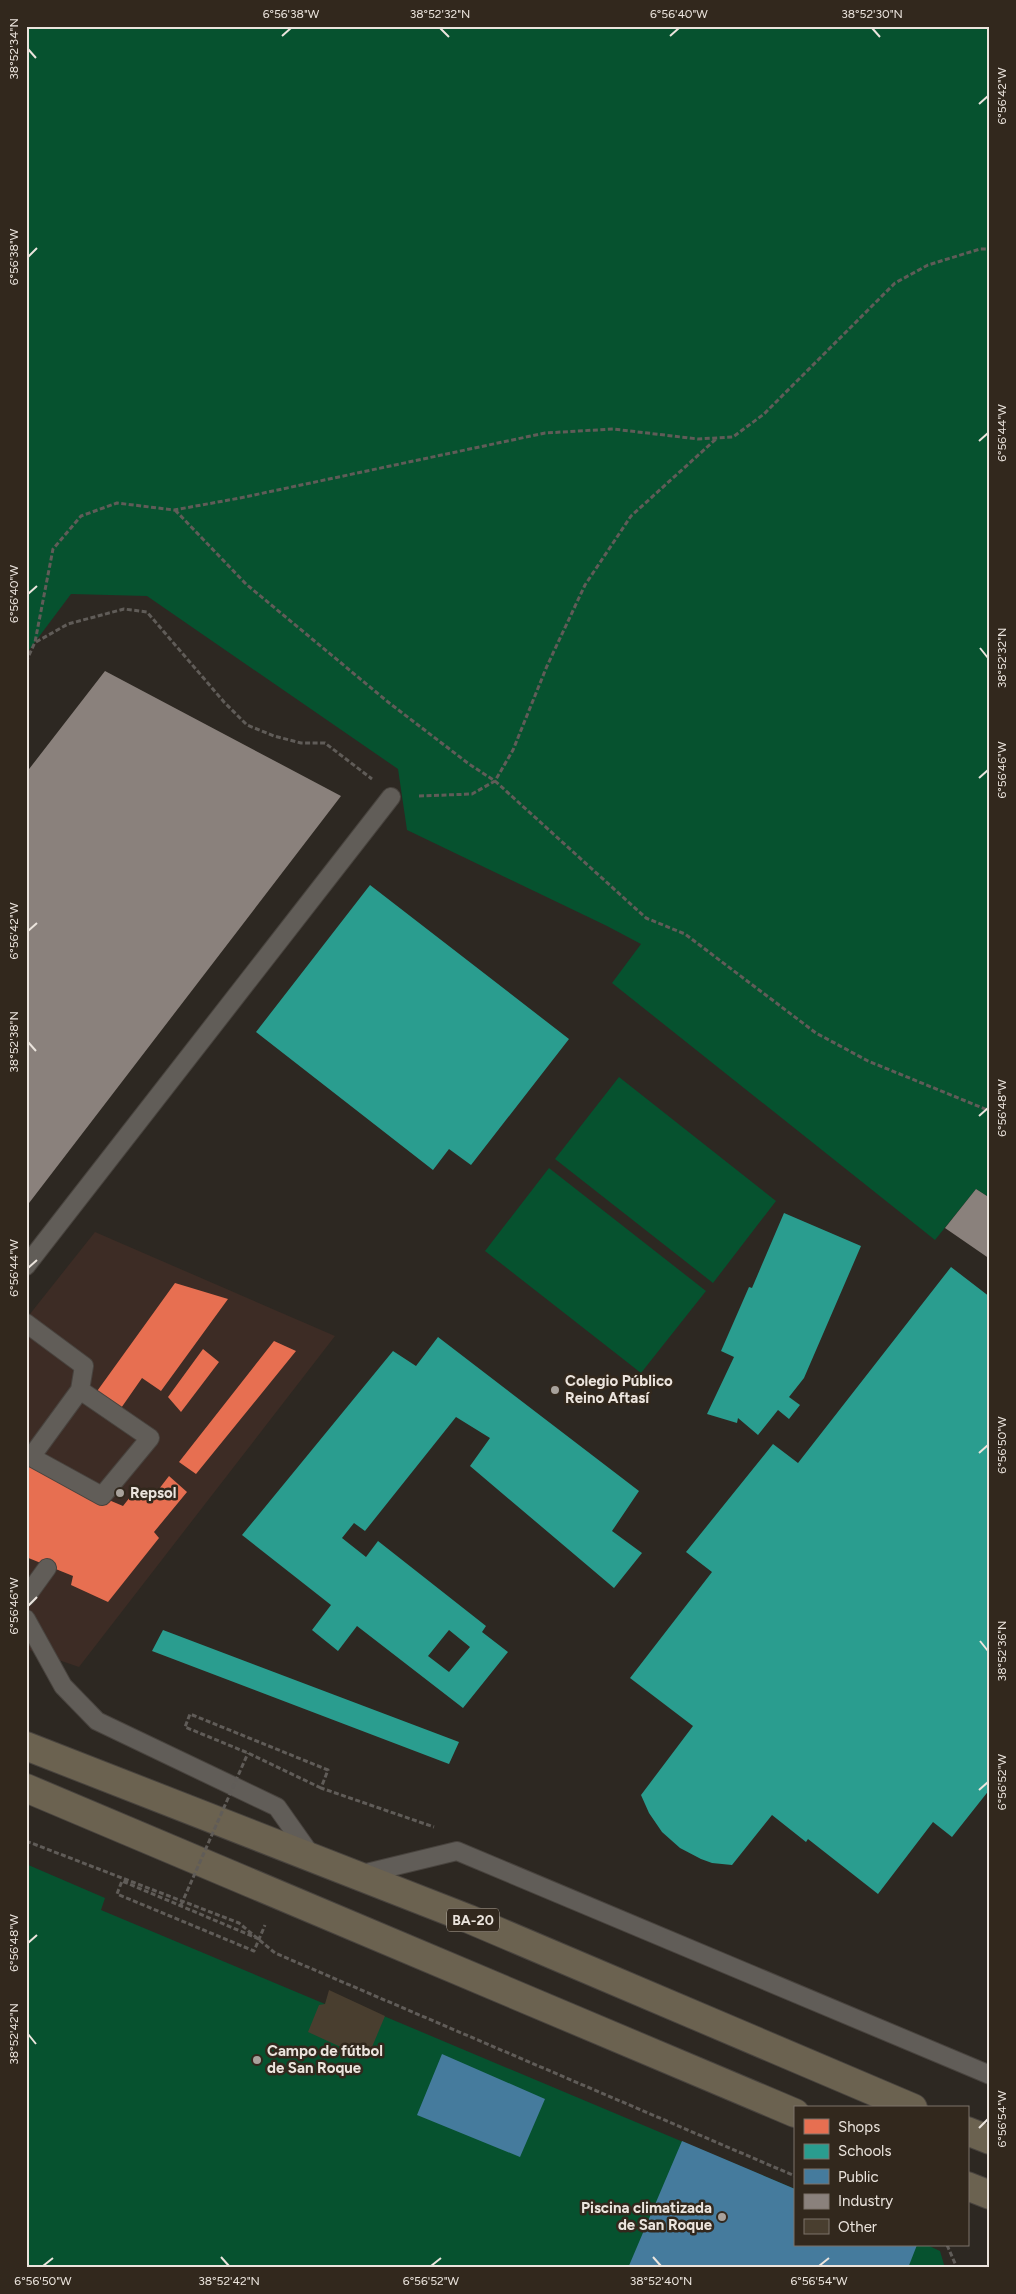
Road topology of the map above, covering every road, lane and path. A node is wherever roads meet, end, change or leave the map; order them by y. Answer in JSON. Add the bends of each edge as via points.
{"nodes":[{"id":1,"x":990,"y":249,"type":"edge"},
{"id":2,"x":716,"y":438,"type":"junction"},
{"id":3,"x":174,"y":510,"type":"junction"},
{"id":4,"x":35,"y":642,"type":"junction"},
{"id":5,"x":26,"y":662,"type":"edge"},
{"id":6,"x":495,"y":781,"type":"junction"},
{"id":7,"x":391,"y":797,"type":"junction"},
{"id":8,"x":990,"y":1111,"type":"edge"},
{"id":9,"x":26,"y":1266,"type":"edge"},
{"id":10,"x":26,"y":1323,"type":"edge"},
{"id":11,"x":80,"y":1390,"type":"junction"},
{"id":12,"x":28,"y":1456,"type":"edge"},
{"id":13,"x":48,"y":1568,"type":"dead end"},
{"id":14,"x":26,"y":1597,"type":"edge"},
{"id":15,"x":26,"y":1620,"type":"edge"},
{"id":16,"x":26,"y":1746,"type":"edge"},
{"id":17,"x":248,"y":1753,"type":"junction"},
{"id":18,"x":26,"y":1788,"type":"edge"},
{"id":19,"x":321,"y":1788,"type":"junction"},
{"id":20,"x":26,"y":1841,"type":"edge"},
{"id":21,"x":457,"y":1851,"type":"junction"},
{"id":22,"x":313,"y":1858,"type":"junction"},
{"id":23,"x":357,"y":1875,"type":"junction"},
{"id":24,"x":182,"y":1905,"type":"junction"},
{"id":25,"x":259,"y":1939,"type":"junction"},
{"id":26,"x":254,"y":1951,"type":"dead end"},
{"id":27,"x":990,"y":2076,"type":"edge"},
{"id":28,"x":908,"y":2106,"type":"edge"},
{"id":29,"x":794,"y":2113,"type":"edge"},
{"id":30,"x":968,"y":2131,"type":"edge"},
{"id":31,"x":990,"y":2140,"type":"edge"},
{"id":32,"x":794,"y":2176,"type":"edge"},
{"id":33,"x":968,"y":2186,"type":"edge"},
{"id":34,"x":990,"y":2195,"type":"edge"},
{"id":35,"x":947,"y":2246,"type":"edge"},
{"id":36,"x":957,"y":2268,"type":"edge"}],
"edges":[{"from":1,"to":2,"type":"path","via":[[928,265],[895,283],[764,414],[733,437]]},
{"from":2,"to":3,"type":"path","via":[[698,439],[613,429],[545,433]]},
{"from":2,"to":6,"type":"path","via":[[631,516],[585,585],[513,750]]},
{"from":3,"to":4,"type":"path","via":[[117,502],[81,516],[53,549]]},
{"from":3,"to":6,"type":"path","via":[[246,584],[388,702]]},
{"from":4,"to":5,"type":"path"},
{"from":4,"to":7,"type":"path","via":[[68,624],[124,609],[147,612],[224,702],[248,725],[302,743],[325,743],[365,772]]},
{"from":6,"to":7,"type":"path","via":[[472,794]]},
{"from":6,"to":8,"type":"path","via":[[646,918],[685,934],[816,1033],[868,1060]]},
{"from":7,"to":9,"type":"lane"},
{"from":10,"to":11,"type":"lane","via":[[84,1366]]},
{"from":11,"to":12,"type":"lane"},
{"from":11,"to":12,"type":"lane","via":[[150,1438],[102,1496]]},
{"from":13,"to":14,"type":"lane"},
{"from":15,"to":22,"type":"lane","via":[[63,1686],[97,1721],[277,1807]]},
{"from":16,"to":22,"type":"highway","number":"BA-20"},
{"from":17,"to":19,"type":"path"},
{"from":17,"to":19,"type":"path","via":[[185,1727],[190,1714],[328,1770]]},
{"from":17,"to":24,"type":"path","bridge":true},
{"from":18,"to":29,"type":"highway"},
{"from":19,"to":21,"type":"path","via":[[448,1832]]},
{"from":20,"to":25,"type":"path","via":[[239,1923]]},
{"from":21,"to":23,"type":"lane"},
{"from":21,"to":27,"type":"lane"},
{"from":22,"to":23,"type":"highway","number":"BA-20"},
{"from":23,"to":28,"type":"highway","number":"BA-20","via":[[469,1918]]},
{"from":24,"to":25,"type":"path"},
{"from":24,"to":26,"type":"path","via":[[122,1881],[117,1894]]},
{"from":25,"to":32,"type":"path","via":[[275,1953]]},
{"from":30,"to":31,"type":"highway"},
{"from":33,"to":34,"type":"highway"},
{"from":35,"to":36,"type":"path"}]}
